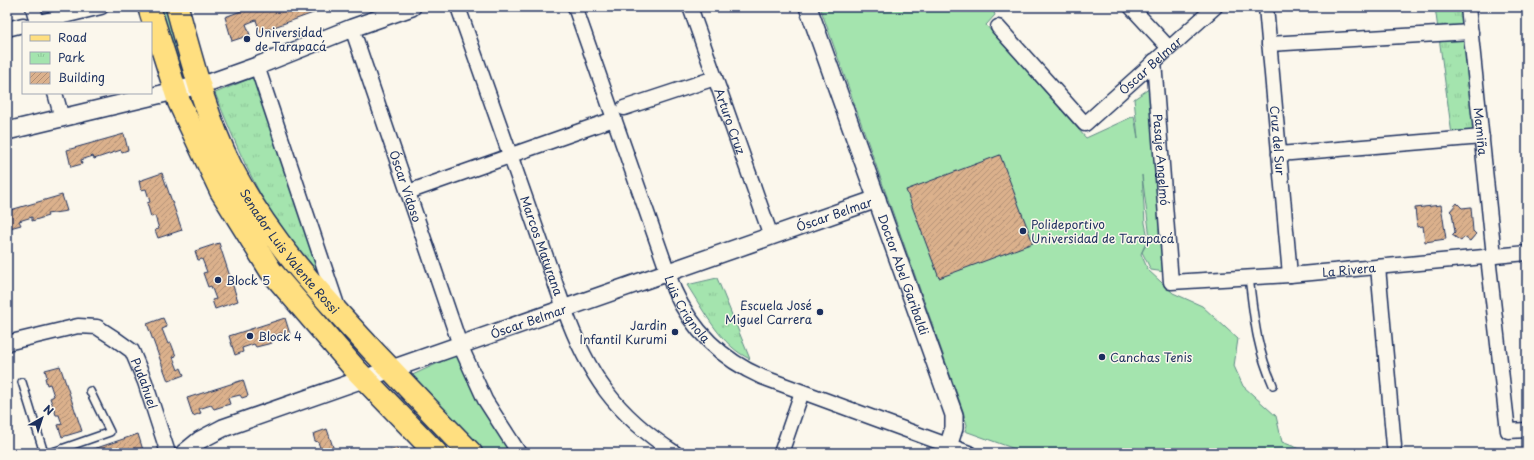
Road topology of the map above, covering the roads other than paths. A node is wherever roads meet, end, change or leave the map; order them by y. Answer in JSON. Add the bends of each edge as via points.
{"nodes":[{"id":1,"x":33,"y":7,"type":"edge"},
{"id":2,"x":101,"y":7,"type":"edge"},
{"id":3,"x":150,"y":7,"type":"edge"},
{"id":4,"x":177,"y":7,"type":"edge"},
{"id":5,"x":412,"y":7,"type":"edge"},
{"id":6,"x":458,"y":7,"type":"edge"},
{"id":7,"x":575,"y":7,"type":"edge"},
{"id":8,"x":690,"y":7,"type":"edge"},
{"id":9,"x":808,"y":7,"type":"edge"},
{"id":10,"x":1132,"y":7,"type":"edge"},
{"id":11,"x":1215,"y":7,"type":"edge"},
{"id":12,"x":1266,"y":7,"type":"edge"},
{"id":13,"x":1468,"y":7,"type":"edge"},
{"id":14,"x":36,"y":22,"type":"edge"},
{"id":15,"x":40,"y":22,"type":"edge"},
{"id":16,"x":22,"y":26,"type":"edge"},
{"id":17,"x":998,"y":27,"type":"dead end"},
{"id":18,"x":352,"y":28,"type":"junction"},
{"id":19,"x":7,"y":29,"type":"edge"},
{"id":20,"x":1471,"y":32,"type":"junction"},
{"id":21,"x":1269,"y":44,"type":"junction"},
{"id":22,"x":1169,"y":48,"type":"junction"},
{"id":23,"x":1154,"y":61,"type":"junction"},
{"id":24,"x":257,"y":66,"type":"junction"},
{"id":25,"x":715,"y":78,"type":"junction"},
{"id":26,"x":198,"y":84,"type":"junction"},
{"id":27,"x":174,"y":90,"type":"junction"},
{"id":28,"x":55,"y":94,"type":"edge"},
{"id":29,"x":624,"y":108,"type":"dead end"},
{"id":30,"x":62,"y":118,"type":"junction"},
{"id":31,"x":614,"y":119,"type":"junction"},
{"id":32,"x":7,"y":131,"type":"edge"},
{"id":33,"x":1482,"y":137,"type":"junction"},
{"id":34,"x":513,"y":154,"type":"junction"},
{"id":35,"x":1279,"y":154,"type":"junction"},
{"id":36,"x":408,"y":192,"type":"junction"},
{"id":37,"x":877,"y":199,"type":"junction"},
{"id":38,"x":771,"y":236,"type":"junction"},
{"id":39,"x":1527,"y":253,"type":"edge"},
{"id":40,"x":1491,"y":256,"type":"junction"},
{"id":41,"x":1378,"y":267,"type":"junction"},
{"id":42,"x":667,"y":272,"type":"junction"},
{"id":43,"x":1290,"y":275,"type":"junction"},
{"id":44,"x":1249,"y":277,"type":"junction"},
{"id":45,"x":1171,"y":282,"type":"joint"},
{"id":46,"x":564,"y":308,"type":"junction"},
{"id":47,"x":340,"y":316,"type":"junction"},
{"id":48,"x":7,"y":343,"type":"edge"},
{"id":49,"x":460,"y":345,"type":"junction"},
{"id":50,"x":391,"y":369,"type":"junction"},
{"id":51,"x":364,"y":378,"type":"junction"},
{"id":52,"x":22,"y":382,"type":"dead end"},
{"id":53,"x":1273,"y":385,"type":"dead end"},
{"id":54,"x":90,"y":391,"type":"dead end"},
{"id":55,"x":802,"y":392,"type":"junction"},
{"id":56,"x":1527,"y":430,"type":"edge"},
{"id":57,"x":1394,"y":446,"type":"dead end"},
{"id":58,"x":947,"y":449,"type":"edge"},
{"id":59,"x":44,"y":453,"type":"edge"},
{"id":60,"x":50,"y":453,"type":"edge"},
{"id":61,"x":168,"y":453,"type":"edge"},
{"id":62,"x":184,"y":453,"type":"edge"},
{"id":63,"x":436,"y":453,"type":"edge"},
{"id":64,"x":471,"y":453,"type":"edge"},
{"id":65,"x":519,"y":453,"type":"edge"},
{"id":66,"x":675,"y":453,"type":"edge"},
{"id":67,"x":781,"y":453,"type":"edge"},
{"id":68,"x":969,"y":453,"type":"edge"}],
"edges":[{"from":1,"to":14,"type":"street"},
{"from":2,"to":15,"type":"street"},
{"from":3,"to":27,"type":"main road","name":"Senador Luis Valente Rossi"},
{"from":4,"to":26,"type":"main road","name":"Senador Luis Valente Rossi"},
{"from":5,"to":18,"type":"street"},
{"from":6,"to":34,"type":"street","name":"Marcos Maturana"},
{"from":7,"to":31,"type":"street","name":"Luis Crignola"},
{"from":8,"to":25,"type":"street","name":"Arturo Cruz"},
{"from":9,"to":37,"type":"street","name":"Doctor Abel Garibaldi"},
{"from":10,"to":22,"type":"street"},
{"from":11,"to":22,"type":"street","name":"Óscar Belmar"},
{"from":12,"to":21,"type":"street","name":"Cruz del Sur"},
{"from":13,"to":20,"type":"street","name":"Mamiña"},
{"from":16,"to":19,"type":"street"},
{"from":17,"to":23,"type":"street","name":"Óscar Belmar","via":[[1084,124]]},
{"from":18,"to":24,"type":"street"},
{"from":18,"to":36,"type":"street","name":"Óscar Vidoso"},
{"from":20,"to":21,"type":"street"},
{"from":20,"to":33,"type":"street","name":"Mamiña"},
{"from":21,"to":35,"type":"street","name":"Cruz del Sur"},
{"from":22,"to":23,"type":"street","name":"Óscar Belmar"},
{"from":23,"to":45,"type":"street","name":"Pasaje Angelmó"},
{"from":24,"to":26,"type":"street","via":[[212,82]]},
{"from":24,"to":47,"type":"street"},
{"from":25,"to":29,"type":"street"},
{"from":25,"to":38,"type":"street","name":"Arturo Cruz"},
{"from":26,"to":27,"type":"street"},
{"from":26,"to":47,"type":"main road","name":"Senador Luis Valente Rossi","via":[[229,162],[261,218],[290,259]]},
{"from":27,"to":30,"type":"street"},
{"from":27,"to":51,"type":"main road","name":"Senador Luis Valente Rossi","via":[[221,192],[271,271]]},
{"from":28,"to":30,"type":"street"},
{"from":30,"to":32,"type":"street"},
{"from":31,"to":34,"type":"street"},
{"from":31,"to":42,"type":"street","name":"Luis Crignola"},
{"from":33,"to":35,"type":"street"},
{"from":33,"to":40,"type":"street","name":"Mamiña"},
{"from":34,"to":36,"type":"street"},
{"from":34,"to":46,"type":"street","name":"Marcos Maturana"},
{"from":35,"to":43,"type":"street","name":"Cruz del Sur"},
{"from":36,"to":49,"type":"street","name":"Óscar Vidoso"},
{"from":37,"to":38,"type":"street","name":"Óscar Belmar"},
{"from":37,"to":58,"type":"street","name":"Doctor Abel Garibaldi","via":[[954,415],[954,428]]},
{"from":38,"to":42,"type":"street","name":"Óscar Belmar"},
{"from":39,"to":40,"type":"street","name":"La Rivera"},
{"from":40,"to":41,"type":"street","name":"La Rivera"},
{"from":40,"to":56,"type":"street","name":"Mamiña","via":[[1508,431]]},
{"from":41,"to":43,"type":"street","name":"La Rivera"},
{"from":41,"to":57,"type":"street"},
{"from":42,"to":46,"type":"street","name":"Óscar Belmar"},
{"from":42,"to":55,"type":"street","name":"Luis Crignola","via":[[687,315],[713,346],[751,372]]},
{"from":43,"to":44,"type":"street","name":"La Rivera"},
{"from":44,"to":45,"type":"street","name":"La Rivera"},
{"from":44,"to":53,"type":"lane","via":[[1255,333]]},
{"from":46,"to":49,"type":"street","name":"Óscar Belmar"},
{"from":46,"to":66,"type":"street","name":"Marcos Maturana","via":[[582,355],[602,388],[630,418]]},
{"from":47,"to":50,"type":"main road","name":"Senador Luis Valente Rossi"},
{"from":48,"to":61,"type":"street","name":"Pudahuel","via":[[78,326],[97,327],[114,338],[132,352],[145,382]]},
{"from":49,"to":50,"type":"street","name":"Óscar Belmar"},
{"from":49,"to":65,"type":"street","name":"Óscar Vidoso","via":[[485,400]]},
{"from":50,"to":51,"type":"street","name":"Óscar Belmar"},
{"from":50,"to":64,"type":"main road","name":"Senador Luis Valente Rossi"},
{"from":51,"to":62,"type":"street","name":"Óscar Belmar","via":[[223,428],[200,440]]},
{"from":51,"to":63,"type":"main road","name":"Senador Luis Valente Rossi"},
{"from":52,"to":59,"type":"lane"},
{"from":54,"to":60,"type":"lane","via":[[110,432]]},
{"from":55,"to":58,"type":"street","name":"Luis Crignola"},
{"from":55,"to":67,"type":"street"},
{"from":58,"to":68,"type":"street","name":"Luis Crignola"}]}
